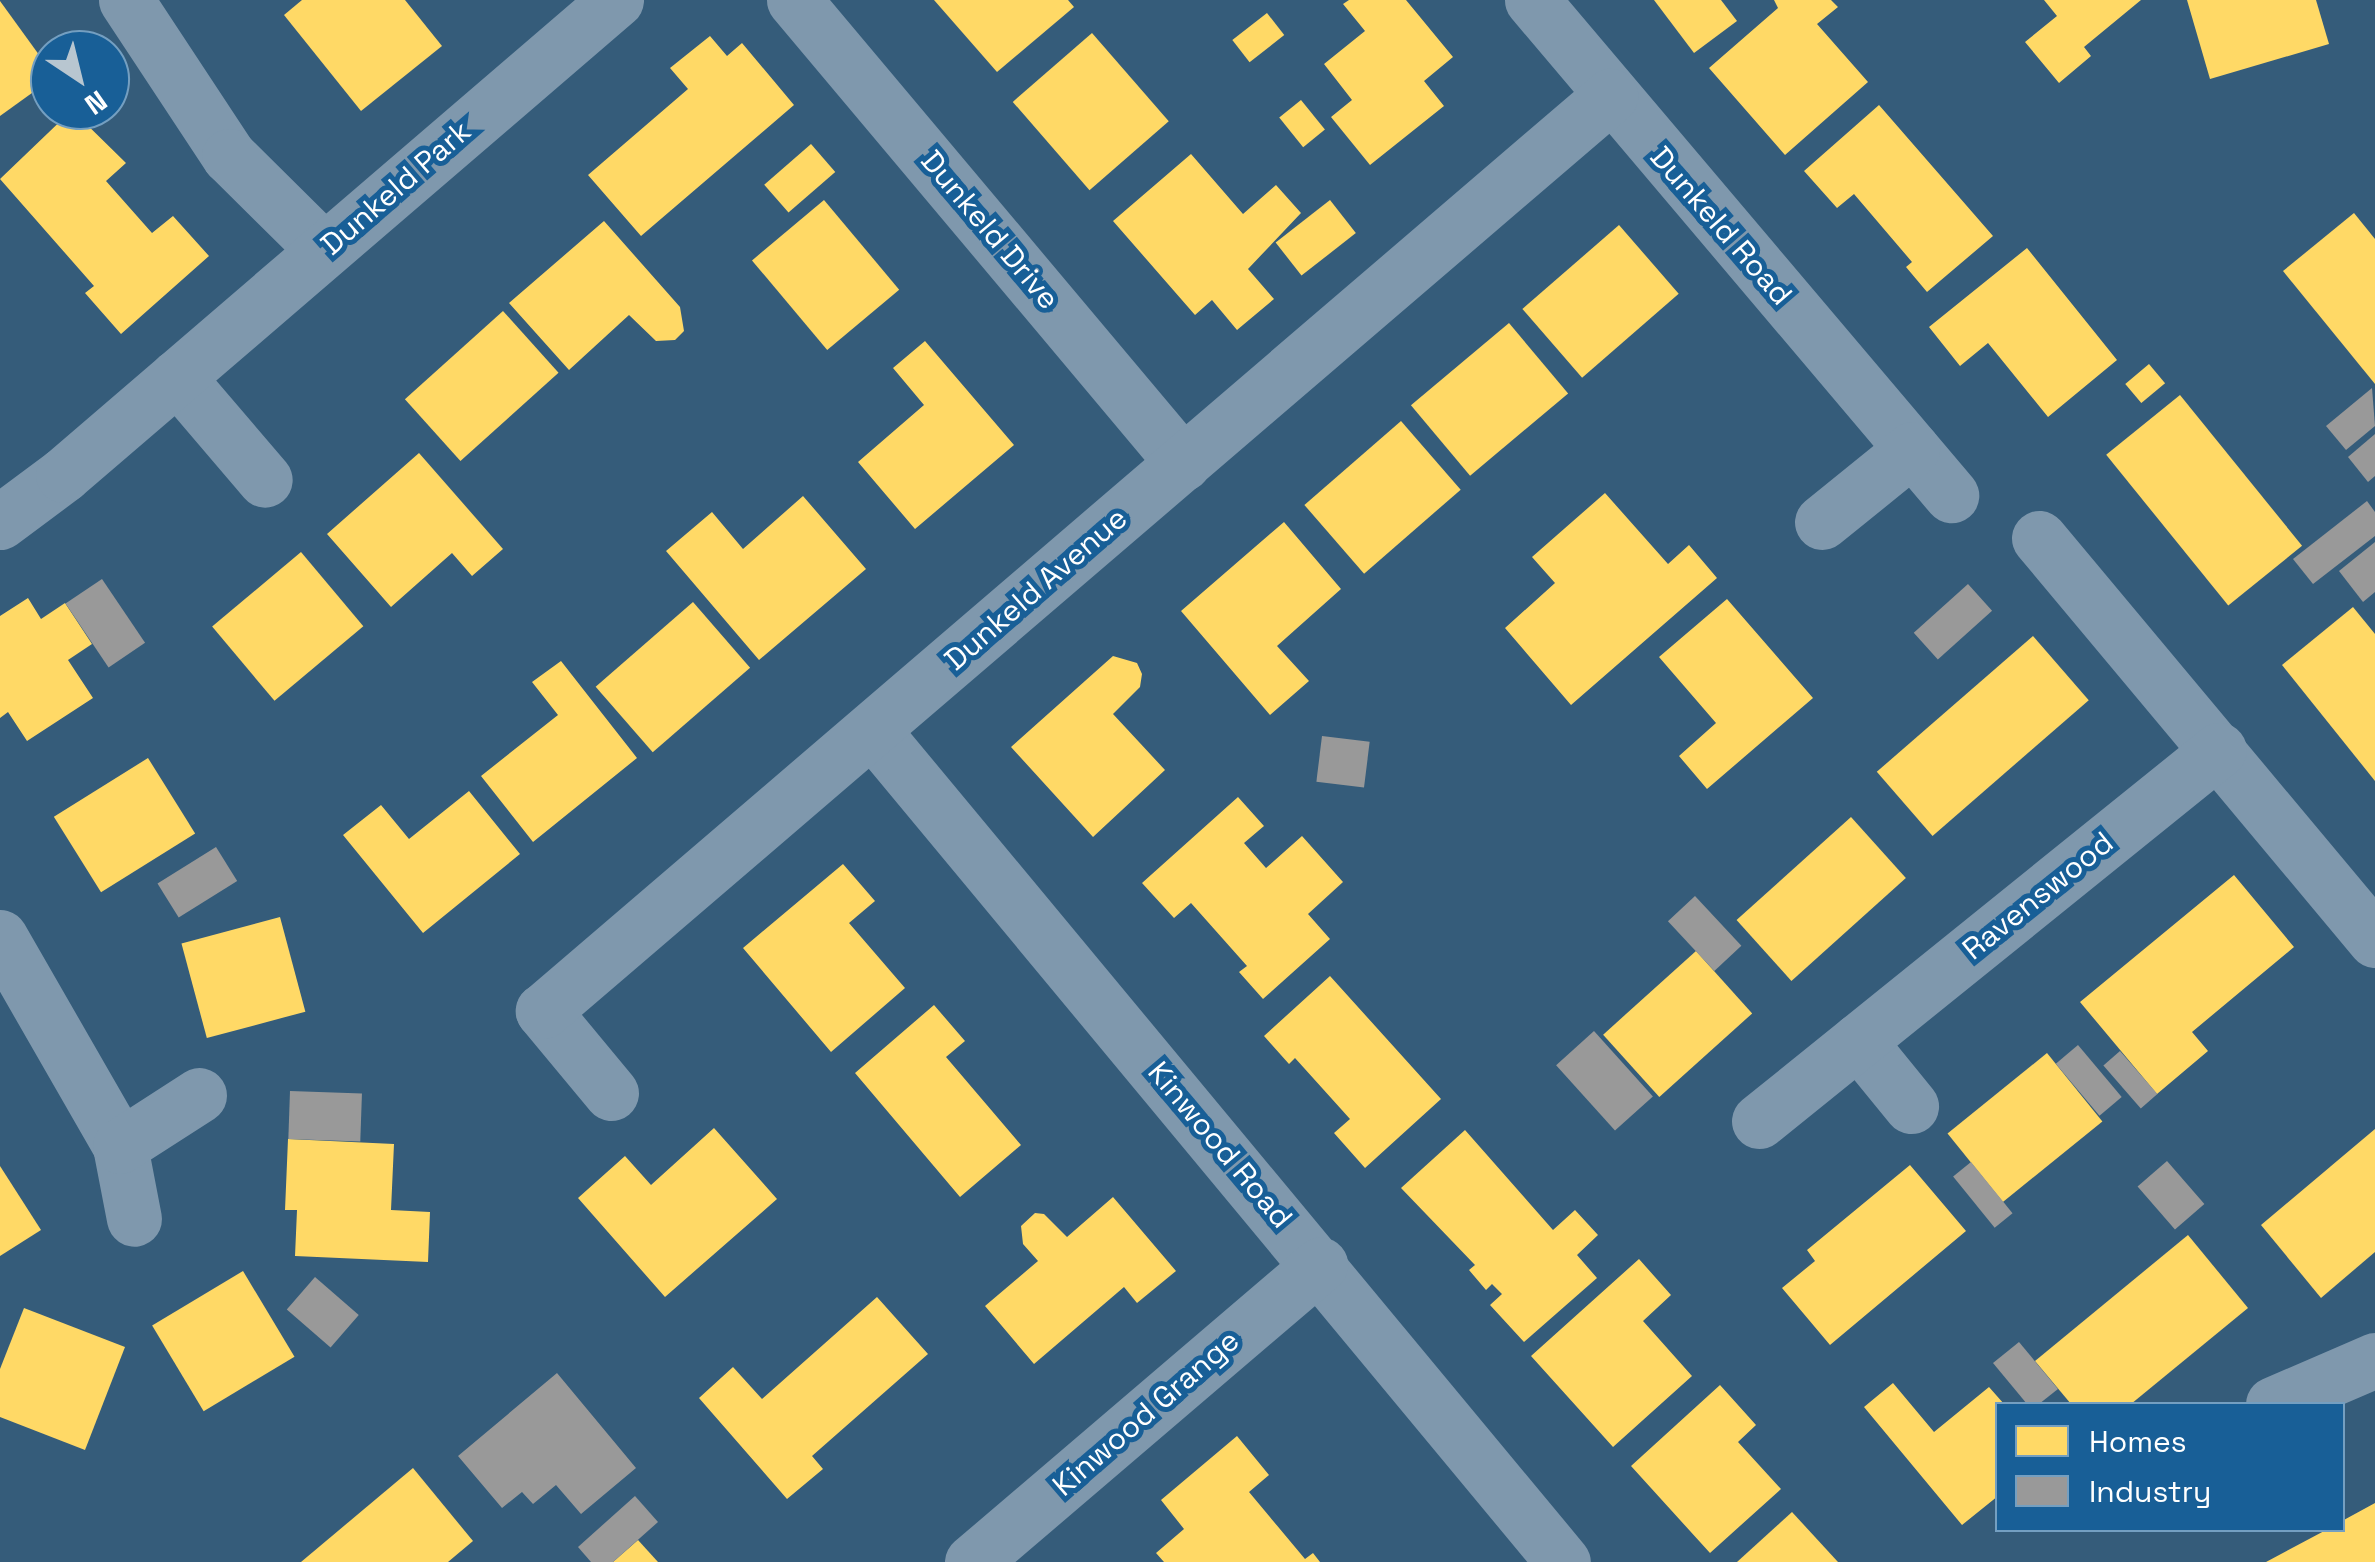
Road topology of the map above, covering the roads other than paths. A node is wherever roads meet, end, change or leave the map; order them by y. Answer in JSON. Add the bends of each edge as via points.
{"nodes":[{"id":1,"x":126,"y":0,"type":"edge"},
{"id":2,"x":616,"y":0,"type":"edge"},
{"id":3,"x":794,"y":0,"type":"edge"},
{"id":4,"x":1532,"y":0,"type":"edge"},
{"id":5,"x":1610,"y":96,"type":"junction"},
{"id":6,"x":324,"y":250,"type":"junction"},
{"id":7,"x":177,"y":377,"type":"junction"},
{"id":8,"x":1912,"y":449,"type":"junction"},
{"id":9,"x":1183,"y":463,"type":"junction"},
{"id":10,"x":265,"y":480,"type":"dead end"},
{"id":11,"x":1951,"y":495,"type":"dead end"},
{"id":12,"x":0,"y":522,"type":"edge"},
{"id":13,"x":1822,"y":522,"type":"dead end"},
{"id":14,"x":2040,"y":538,"type":"dead end"},
{"id":15,"x":872,"y":730,"type":"junction"},
{"id":16,"x":2219,"y":750,"type":"junction"},
{"id":17,"x":0,"y":936,"type":"edge"},
{"id":18,"x":2375,"y":940,"type":"edge"},
{"id":19,"x":1858,"y":1042,"type":"junction"},
{"id":20,"x":611,"y":1093,"type":"dead end"},
{"id":21,"x":199,"y":1095,"type":"dead end"},
{"id":22,"x":1911,"y":1106,"type":"dead end"},
{"id":23,"x":1759,"y":1121,"type":"dead end"},
{"id":24,"x":120,"y":1146,"type":"junction"},
{"id":25,"x":134,"y":1219,"type":"dead end"},
{"id":26,"x":1320,"y":1264,"type":"junction"},
{"id":27,"x":2375,"y":1360,"type":"edge"},
{"id":28,"x":2278,"y":1402,"type":"edge"},
{"id":29,"x":972,"y":1562,"type":"edge"},
{"id":30,"x":1562,"y":1562,"type":"edge"}],
"edges":[{"from":1,"to":6,"type":"street","via":[[228,156]]},
{"from":2,"to":6,"type":"street","name":"Dunkeld Park"},
{"from":3,"to":9,"type":"street","name":"Dunkeld Drive"},
{"from":4,"to":5,"type":"street","name":"Dunkeld Road"},
{"from":5,"to":8,"type":"street","name":"Dunkeld Road"},
{"from":5,"to":9,"type":"street","name":"Dunkeld Avenue"},
{"from":6,"to":7,"type":"street","name":"Dunkeld Park"},
{"from":7,"to":10,"type":"street"},
{"from":7,"to":12,"type":"street","name":"Dunkeld Park"},
{"from":8,"to":11,"type":"street","name":"Dunkeld Road"},
{"from":8,"to":13,"type":"street"},
{"from":9,"to":15,"type":"street","name":"Dunkeld Avenue"},
{"from":14,"to":16,"type":"street"},
{"from":15,"to":20,"type":"street","name":"Dunkeld Avenue","via":[[543,1010]]},
{"from":15,"to":26,"type":"street","name":"Kinwood Road"},
{"from":16,"to":18,"type":"street"},
{"from":16,"to":19,"type":"street","name":"Ravenswood"},
{"from":17,"to":24,"type":"street"},
{"from":19,"to":22,"type":"street"},
{"from":19,"to":23,"type":"street","name":"Ravenswood"},
{"from":21,"to":24,"type":"street"},
{"from":24,"to":25,"type":"street"},
{"from":26,"to":29,"type":"street","name":"Kinwood Grange"},
{"from":26,"to":30,"type":"street","name":"Kinwood Road"},
{"from":27,"to":28,"type":"street"}]}
